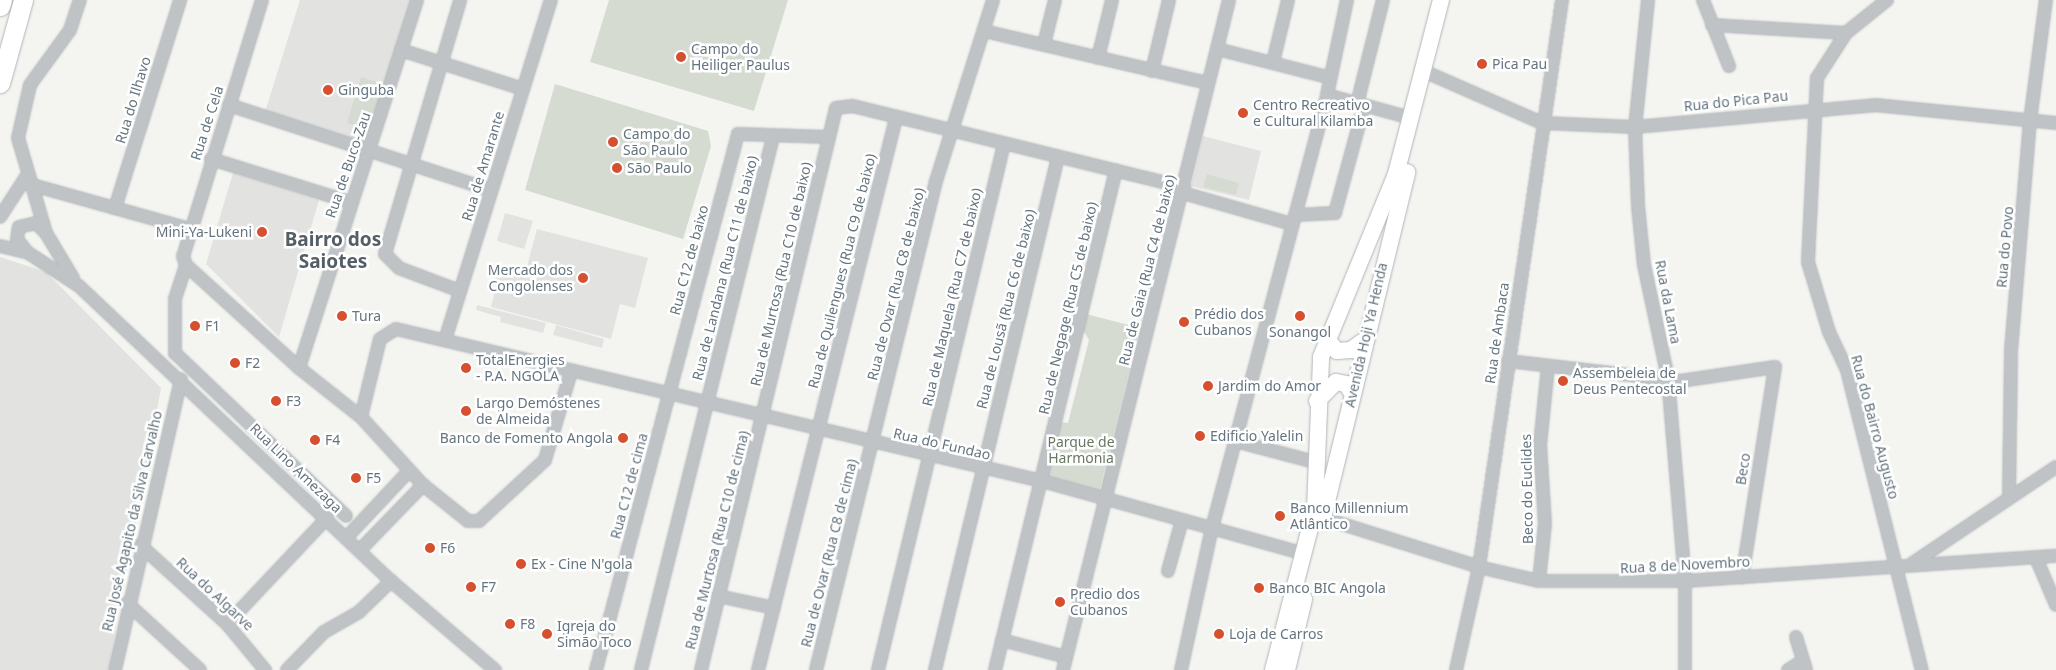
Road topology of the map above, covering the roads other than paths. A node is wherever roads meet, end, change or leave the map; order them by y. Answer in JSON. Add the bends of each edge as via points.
{"nodes":[{"id":1,"x":2,"y":0,"type":"edge"},
{"id":2,"x":23,"y":0,"type":"edge"},
{"id":3,"x":80,"y":0,"type":"edge"},
{"id":4,"x":180,"y":0,"type":"edge"},
{"id":5,"x":262,"y":0,"type":"edge"},
{"id":6,"x":417,"y":0,"type":"edge"},
{"id":7,"x":460,"y":0,"type":"edge"},
{"id":8,"x":551,"y":0,"type":"edge"},
{"id":9,"x":992,"y":0,"type":"edge"},
{"id":10,"x":1055,"y":0,"type":"edge"},
{"id":11,"x":1112,"y":0,"type":"edge"},
{"id":12,"x":1169,"y":0,"type":"edge"},
{"id":13,"x":1229,"y":0,"type":"edge"},
{"id":14,"x":1288,"y":0,"type":"edge"},
{"id":15,"x":1347,"y":0,"type":"edge"},
{"id":16,"x":1383,"y":0,"type":"edge"},
{"id":17,"x":1441,"y":0,"type":"edge"},
{"id":18,"x":1448,"y":0,"type":"edge"},
{"id":19,"x":1562,"y":0,"type":"edge"},
{"id":20,"x":1648,"y":0,"type":"edge"},
{"id":21,"x":1704,"y":0,"type":"edge"},
{"id":22,"x":1887,"y":0,"type":"edge"},
{"id":23,"x":2046,"y":0,"type":"edge"},
{"id":24,"x":0,"y":6,"type":"edge"},
{"id":25,"x":1712,"y":26,"type":"junction"},
{"id":26,"x":984,"y":31,"type":"junction"},
{"id":27,"x":1846,"y":33,"type":"junction"},
{"id":28,"x":1044,"y":44,"type":"junction"},
{"id":29,"x":1217,"y":49,"type":"junction"},
{"id":30,"x":401,"y":50,"type":"junction"},
{"id":31,"x":1098,"y":58,"type":"junction"},
{"id":32,"x":440,"y":62,"type":"junction"},
{"id":33,"x":1273,"y":62,"type":"junction"},
{"id":34,"x":1729,"y":66,"type":"dead end"},
{"id":35,"x":1152,"y":71,"type":"junction"},
{"id":36,"x":1428,"y":73,"type":"junction"},
{"id":37,"x":1328,"y":77,"type":"junction"},
{"id":38,"x":0,"y":83,"type":"edge"},
{"id":39,"x":1207,"y":83,"type":"junction"},
{"id":40,"x":523,"y":89,"type":"junction"},
{"id":41,"x":1326,"y":96,"type":"junction"},
{"id":42,"x":229,"y":105,"type":"junction"},
{"id":43,"x":1361,"y":105,"type":"junction"},
{"id":44,"x":1815,"y":108,"type":"junction"},
{"id":45,"x":896,"y":118,"type":"junction"},
{"id":46,"x":1411,"y":118,"type":"junction"},
{"id":47,"x":2030,"y":121,"type":"junction"},
{"id":48,"x":1542,"y":123,"type":"junction"},
{"id":49,"x":2056,"y":123,"type":"edge"},
{"id":50,"x":1635,"y":127,"type":"junction"},
{"id":51,"x":952,"y":132,"type":"junction"},
{"id":52,"x":829,"y":137,"type":"junction"},
{"id":53,"x":773,"y":138,"type":"junction"},
{"id":54,"x":1004,"y":144,"type":"junction"},
{"id":55,"x":369,"y":152,"type":"junction"},
{"id":56,"x":1058,"y":157,"type":"junction"},
{"id":57,"x":211,"y":158,"type":"junction"},
{"id":58,"x":408,"y":164,"type":"junction"},
{"id":59,"x":1116,"y":170,"type":"junction"},
{"id":60,"x":27,"y":181,"type":"junction"},
{"id":61,"x":491,"y":190,"type":"junction"},
{"id":62,"x":1183,"y":190,"type":"junction"},
{"id":63,"x":350,"y":202,"type":"junction"},
{"id":64,"x":115,"y":208,"type":"junction"},
{"id":65,"x":0,"y":217,"type":"edge"},
{"id":66,"x":1293,"y":219,"type":"junction"},
{"id":67,"x":190,"y":229,"type":"junction"},
{"id":68,"x":46,"y":233,"type":"junction"},
{"id":69,"x":0,"y":246,"type":"edge"},
{"id":70,"x":27,"y":252,"type":"junction"},
{"id":71,"x":185,"y":261,"type":"junction"},
{"id":72,"x":79,"y":286,"type":"junction"},
{"id":73,"x":460,"y":291,"type":"junction"},
{"id":74,"x":1326,"y":338,"type":"junction"},
{"id":75,"x":445,"y":340,"type":"junction"},
{"id":76,"x":1362,"y":342,"type":"junction"},
{"id":77,"x":1508,"y":361,"type":"junction"},
{"id":78,"x":1548,"y":366,"type":"junction"},
{"id":79,"x":299,"y":368,"type":"junction"},
{"id":80,"x":571,"y":372,"type":"junction"},
{"id":81,"x":1668,"y":378,"type":"junction"},
{"id":82,"x":181,"y":379,"type":"junction"},
{"id":83,"x":1353,"y":394,"type":"junction"},
{"id":84,"x":668,"y":396,"type":"junction"},
{"id":85,"x":1317,"y":402,"type":"junction"},
{"id":86,"x":707,"y":405,"type":"junction"},
{"id":87,"x":361,"y":417,"type":"junction"},
{"id":88,"x":762,"y":417,"type":"junction"},
{"id":89,"x":816,"y":431,"type":"junction"},
{"id":90,"x":1235,"y":441,"type":"junction"},
{"id":91,"x":872,"y":444,"type":"junction"},
{"id":92,"x":929,"y":457,"type":"junction"},
{"id":93,"x":1319,"y":463,"type":"junction"},
{"id":94,"x":2056,"y":466,"type":"edge"},
{"id":95,"x":983,"y":469,"type":"junction"},
{"id":96,"x":409,"y":471,"type":"junction"},
{"id":97,"x":1042,"y":481,"type":"junction"},
{"id":98,"x":423,"y":485,"type":"junction"},
{"id":99,"x":2009,"y":498,"type":"junction"},
{"id":100,"x":1106,"y":499,"type":"junction"},
{"id":101,"x":346,"y":516,"type":"dead end"},
{"id":102,"x":326,"y":518,"type":"junction"},
{"id":103,"x":1323,"y":518,"type":"junction"},
{"id":104,"x":1182,"y":520,"type":"junction"},
{"id":105,"x":1212,"y":528,"type":"junction"},
{"id":106,"x":347,"y":537,"type":"junction"},
{"id":107,"x":140,"y":545,"type":"junction"},
{"id":108,"x":360,"y":550,"type":"junction"},
{"id":109,"x":1305,"y":554,"type":"junction"},
{"id":110,"x":2056,"y":556,"type":"edge"},
{"id":111,"x":2036,"y":558,"type":"junction"},
{"id":112,"x":1913,"y":563,"type":"junction"},
{"id":113,"x":1895,"y":564,"type":"junction"},
{"id":114,"x":1479,"y":567,"type":"junction"},
{"id":115,"x":1168,"y":571,"type":"dead end"},
{"id":116,"x":1742,"y":576,"type":"junction"},
{"id":117,"x":391,"y":581,"type":"junction"},
{"id":118,"x":1539,"y":581,"type":"junction"},
{"id":119,"x":1685,"y":581,"type":"junction"},
{"id":120,"x":718,"y":596,"type":"junction"},
{"id":121,"x":127,"y":603,"type":"junction"},
{"id":122,"x":2056,"y":604,"type":"edge"},
{"id":123,"x":774,"y":608,"type":"junction"},
{"id":124,"x":227,"y":624,"type":"junction"},
{"id":125,"x":1796,"y":637,"type":"dead end"},
{"id":126,"x":1002,"y":640,"type":"junction"},
{"id":127,"x":1066,"y":657,"type":"junction"},
{"id":128,"x":1803,"y":666,"type":"edge"},
{"id":129,"x":114,"y":670,"type":"edge"},
{"id":130,"x":200,"y":670,"type":"edge"},
{"id":131,"x":265,"y":670,"type":"edge"},
{"id":132,"x":287,"y":670,"type":"edge"},
{"id":133,"x":495,"y":670,"type":"edge"},
{"id":134,"x":596,"y":670,"type":"edge"},
{"id":135,"x":641,"y":670,"type":"edge"},
{"id":136,"x":701,"y":670,"type":"edge"},
{"id":137,"x":758,"y":670,"type":"edge"},
{"id":138,"x":816,"y":670,"type":"edge"},
{"id":139,"x":878,"y":670,"type":"edge"},
{"id":140,"x":935,"y":670,"type":"edge"},
{"id":141,"x":995,"y":670,"type":"edge"},
{"id":142,"x":1063,"y":670,"type":"edge"},
{"id":143,"x":1181,"y":670,"type":"edge"},
{"id":144,"x":1273,"y":670,"type":"edge"},
{"id":145,"x":1287,"y":670,"type":"edge"},
{"id":146,"x":1456,"y":670,"type":"edge"},
{"id":147,"x":1684,"y":670,"type":"edge"},
{"id":148,"x":1788,"y":670,"type":"edge"},
{"id":149,"x":1922,"y":670,"type":"edge"}],
"edges":[{"from":1,"to":24,"type":"highway"},
{"from":2,"to":38,"type":"highway"},
{"from":3,"to":60,"type":"street","via":[[70,30],[37,73],[24,98],[18,138]]},
{"from":4,"to":64,"type":"street","name":"Rua do Ilhavo"},
{"from":5,"to":42,"type":"street","name":"Rua de Cela"},
{"from":6,"to":30,"type":"street","name":"Rua de Buco-Zau"},
{"from":7,"to":32,"type":"street"},
{"from":8,"to":40,"type":"street","name":"Rua de Amarante"},
{"from":9,"to":26,"type":"street","name":"Rua de Ovar (Rua C8 de baixo)"},
{"from":10,"to":28,"type":"street"},
{"from":11,"to":31,"type":"street"},
{"from":12,"to":35,"type":"street"},
{"from":13,"to":29,"type":"street","name":"Rua de Gaia (Rua C4 de baixo)"},
{"from":14,"to":33,"type":"street"},
{"from":15,"to":37,"type":"street"},
{"from":16,"to":43,"type":"street"},
{"from":17,"to":46,"type":"main road","name":"Avenida Hoji Ya Henda"},
{"from":18,"to":36,"type":"main road","name":"Avenida Hoji Ya Henda"},
{"from":19,"to":48,"type":"street","name":"Rua de Ambaca"},
{"from":20,"to":50,"type":"street","name":"Rua da Lama"},
{"from":21,"to":25,"type":"street"},
{"from":22,"to":27,"type":"street","name":"Rua do Bairro Augusto"},
{"from":23,"to":47,"type":"street","name":"Rua do Povo"},
{"from":25,"to":27,"type":"street"},
{"from":25,"to":34,"type":"street"},
{"from":26,"to":28,"type":"street"},
{"from":26,"to":51,"type":"street","name":"Rua de Ovar (Rua C8 de baixo)"},
{"from":27,"to":44,"type":"street","name":"Rua do Bairro Augusto","via":[[1819,70]]},
{"from":28,"to":31,"type":"street"},
{"from":29,"to":33,"type":"street"},
{"from":29,"to":39,"type":"street","name":"Rua de Gaia (Rua C4 de baixo)"},
{"from":30,"to":32,"type":"street"},
{"from":30,"to":55,"type":"street","name":"Rua de Buco-Zau"},
{"from":31,"to":35,"type":"street"},
{"from":32,"to":40,"type":"street"},
{"from":32,"to":58,"type":"street"},
{"from":33,"to":37,"type":"street"},
{"from":35,"to":39,"type":"street"},
{"from":36,"to":48,"type":"street","name":"Rua do Pica Pau"},
{"from":36,"to":76,"type":"main road","name":"Avenida Hoji Ya Henda"},
{"from":37,"to":41,"type":"street"},
{"from":39,"to":62,"type":"street","name":"Rua de Gaia (Rua C4 de baixo)"},
{"from":40,"to":61,"type":"street","name":"Rua de Amarante"},
{"from":41,"to":43,"type":"street"},
{"from":41,"to":66,"type":"street"},
{"from":42,"to":55,"type":"street"},
{"from":42,"to":57,"type":"street","name":"Rua de Cela"},
{"from":43,"to":46,"type":"street"},
{"from":43,"to":66,"type":"street","via":[[1335,213]]},
{"from":44,"to":47,"type":"street","name":"Rua do Pica Pau","via":[[1896,105]]},
{"from":44,"to":50,"type":"street","name":"Rua do Pica Pau"},
{"from":44,"to":113,"type":"street","name":"Rua do Bairro Augusto","via":[[1809,274],[1847,370]]},
{"from":45,"to":51,"type":"street"},
{"from":45,"to":52,"type":"street","name":"Rua de Murtosa (Rua C10 de baixo)","via":[[840,106]]},
{"from":45,"to":89,"type":"street","name":"Rua de Quilengues (Rua C9 de baixo)"},
{"from":46,"to":74,"type":"main road","name":"Avenida Hoji Ya Henda","via":[[1376,231]]},
{"from":47,"to":49,"type":"street","name":"Rua do Pica Pau"},
{"from":47,"to":99,"type":"street","name":"Rua do Povo","via":[[2010,366]]},
{"from":48,"to":50,"type":"street","name":"Rua do Pica Pau"},
{"from":48,"to":77,"type":"street","name":"Rua de Ambaca"},
{"from":50,"to":81,"type":"street","name":"Rua da Lama","via":[[1640,237]]},
{"from":51,"to":54,"type":"street"},
{"from":51,"to":91,"type":"street","name":"Rua de Ovar (Rua C8 de baixo)"},
{"from":52,"to":53,"type":"street"},
{"from":52,"to":88,"type":"street","name":"Rua de Murtosa (Rua C10 de baixo)"},
{"from":53,"to":84,"type":"street","name":"Rua C12 de baixo","via":[[739,132]]},
{"from":53,"to":86,"type":"street","name":"Rua de Landana (Rua C11 de baixo)"},
{"from":54,"to":56,"type":"street"},
{"from":54,"to":92,"type":"street","name":"Rua de Maquela (Rua C7 de baixo)"},
{"from":55,"to":58,"type":"street"},
{"from":55,"to":63,"type":"street","name":"Rua de Buco-Zau"},
{"from":56,"to":59,"type":"street"},
{"from":56,"to":95,"type":"street","name":"Rua de Lousã (Rua C6 de baixo)"},
{"from":57,"to":63,"type":"street"},
{"from":57,"to":67,"type":"street","name":"Rua de Cela"},
{"from":58,"to":61,"type":"street"},
{"from":58,"to":73,"type":"street","via":[[386,257],[430,282]]},
{"from":59,"to":62,"type":"street"},
{"from":59,"to":97,"type":"street","name":"Rua de Negage (Rua C5 de baixo)"},
{"from":60,"to":64,"type":"street"},
{"from":60,"to":65,"type":"street"},
{"from":60,"to":68,"type":"street"},
{"from":61,"to":73,"type":"street","name":"Rua de Amarante"},
{"from":62,"to":66,"type":"street"},
{"from":62,"to":100,"type":"street","name":"Rua de Gaia (Rua C4 de baixo)"},
{"from":63,"to":79,"type":"street","name":"Rua de Buco-Zau"},
{"from":64,"to":67,"type":"street"},
{"from":66,"to":90,"type":"street"},
{"from":67,"to":71,"type":"street","name":"Rua de Cela"},
{"from":68,"to":70,"type":"street","via":[[33,222],[19,227],[17,239]]},
{"from":68,"to":72,"type":"street"},
{"from":69,"to":70,"type":"street"},
{"from":70,"to":72,"type":"street"},
{"from":71,"to":79,"type":"street"},
{"from":71,"to":101,"type":"street","name":"Rua de Cela","via":[[175,299],[175,353]]},
{"from":72,"to":82,"type":"street","name":"Rua Lino Amezaga"},
{"from":73,"to":75,"type":"street","name":"Rua de Amarante"},
{"from":74,"to":76,"type":"main road","via":[[1337,351],[1351,350]]},
{"from":74,"to":85,"type":"main road","name":"Avenida Hoji Ya Henda","via":[[1318,371]]},
{"from":75,"to":80,"type":"street"},
{"from":75,"to":87,"type":"street","via":[[396,329],[384,333],[370,370]]},
{"from":76,"to":83,"type":"main road","name":"Avenida Hoji Ya Henda"},
{"from":77,"to":78,"type":"street"},
{"from":77,"to":114,"type":"street","name":"Rua de Ambaca"},
{"from":78,"to":81,"type":"street"},
{"from":78,"to":118,"type":"street","name":"Beco do Euclides","via":[[1540,435],[1545,524]]},
{"from":79,"to":87,"type":"street"},
{"from":80,"to":84,"type":"street","name":"Rua do Fundao"},
{"from":80,"to":98,"type":"street","via":[[545,460],[489,516],[468,521]]},
{"from":81,"to":116,"type":"street","name":"Beco","via":[[1685,381],[1775,367]]},
{"from":81,"to":119,"type":"street","name":"Rua da Lama"},
{"from":82,"to":102,"type":"street","name":"Rua Lino Amezaga"},
{"from":82,"to":107,"type":"street","name":"Rua José Agapito da Silva Carvalho"},
{"from":83,"to":85,"type":"main road","via":[[1346,384],[1336,382]]},
{"from":83,"to":103,"type":"main road","name":"Avenida Hoji Ya Henda"},
{"from":84,"to":86,"type":"street","name":"Rua do Fundao"},
{"from":84,"to":134,"type":"street","name":"Rua C12 de cima"},
{"from":85,"to":93,"type":"main road","name":"Avenida Hoji Ya Henda"},
{"from":86,"to":88,"type":"street","name":"Rua do Fundao"},
{"from":86,"to":135,"type":"street","name":"Rua de Landana (Rua C11 de baixo)"},
{"from":87,"to":96,"type":"street"},
{"from":88,"to":89,"type":"street","name":"Rua do Fundao"},
{"from":88,"to":120,"type":"street","name":"Rua de Murtosa (Rua C10 de cima)"},
{"from":89,"to":91,"type":"street","name":"Rua do Fundao"},
{"from":89,"to":123,"type":"street","name":"Rua de Quilengues (Rua C9 de baixo)"},
{"from":90,"to":93,"type":"street"},
{"from":90,"to":105,"type":"street"},
{"from":91,"to":92,"type":"street","name":"Rua do Fundao"},
{"from":91,"to":138,"type":"street","name":"Rua de Ovar (Rua C8 de cima)"},
{"from":92,"to":95,"type":"street","name":"Rua do Fundao"},
{"from":92,"to":139,"type":"street","name":"Rua de Maquela (Rua C7 de baixo)"},
{"from":93,"to":109,"type":"main road","name":"Avenida Hoji Ya Henda"},
{"from":94,"to":99,"type":"street"},
{"from":95,"to":97,"type":"street","name":"Rua do Fundao"},
{"from":95,"to":140,"type":"street","name":"Rua de Lousã (Rua C6 de baixo)"},
{"from":96,"to":98,"type":"street"},
{"from":96,"to":106,"type":"street"},
{"from":97,"to":100,"type":"street","name":"Rua do Fundao"},
{"from":97,"to":126,"type":"street","name":"Rua de Negage (Rua C5 de baixo)"},
{"from":98,"to":108,"type":"street"},
{"from":99,"to":112,"type":"street"},
{"from":100,"to":104,"type":"street","name":"Rua do Fundao"},
{"from":100,"to":127,"type":"street","name":"Rua de Gaia (Rua C4 de baixo)"},
{"from":102,"to":106,"type":"street","name":"Rua Lino Amezaga"},
{"from":102,"to":124,"type":"street"},
{"from":103,"to":114,"type":"street","name":"Rua 8 de Novembro"},
{"from":103,"to":145,"type":"main road","name":"Avenida Hoji Ya Henda"},
{"from":104,"to":105,"type":"street","name":"Rua do Fundao"},
{"from":104,"to":115,"type":"street"},
{"from":105,"to":109,"type":"street","name":"Rua do Fundao"},
{"from":105,"to":143,"type":"street"},
{"from":106,"to":108,"type":"street","name":"Rua Lino Amezaga"},
{"from":107,"to":121,"type":"street","name":"Rua José Agapito da Silva Carvalho"},
{"from":107,"to":124,"type":"street","name":"Rua do Algarve"},
{"from":108,"to":117,"type":"street","name":"Rua Lino Amezaga"},
{"from":109,"to":144,"type":"main road","name":"Avenida Hoji Ya Henda"},
{"from":110,"to":111,"type":"street","name":"Rua 8 de Novembro"},
{"from":111,"to":112,"type":"street","name":"Rua 8 de Novembro"},
{"from":111,"to":122,"type":"street"},
{"from":112,"to":113,"type":"street","name":"Rua 8 de Novembro"},
{"from":113,"to":116,"type":"street","name":"Rua 8 de Novembro"},
{"from":113,"to":149,"type":"street","name":"Rua do Bairro Augusto"},
{"from":114,"to":118,"type":"street","name":"Rua 8 de Novembro"},
{"from":114,"to":146,"type":"street","name":"Rua de Ambaca"},
{"from":116,"to":119,"type":"street","name":"Rua 8 de Novembro"},
{"from":117,"to":132,"type":"street","via":[[359,612],[324,632]]},
{"from":117,"to":133,"type":"street","name":"Rua Lino Amezaga"},
{"from":118,"to":119,"type":"street","name":"Rua 8 de Novembro"},
{"from":119,"to":147,"type":"street","name":"Rua da Lama"},
{"from":120,"to":123,"type":"street"},
{"from":120,"to":136,"type":"street","name":"Rua de Murtosa (Rua C10 de cima)"},
{"from":121,"to":129,"type":"street","name":"Rua José Agapito da Silva Carvalho"},
{"from":121,"to":130,"type":"street"},
{"from":123,"to":137,"type":"street","name":"Rua de Quilengues (Rua C9 de baixo)"},
{"from":124,"to":131,"type":"street","name":"Rua do Algarve"},
{"from":125,"to":128,"type":"street"},
{"from":126,"to":127,"type":"street"},
{"from":126,"to":141,"type":"street","name":"Rua de Negage (Rua C5 de baixo)"},
{"from":127,"to":142,"type":"street","name":"Rua de Gaia (Rua C4 de baixo)"},
{"from":128,"to":148,"type":"street"}]}
